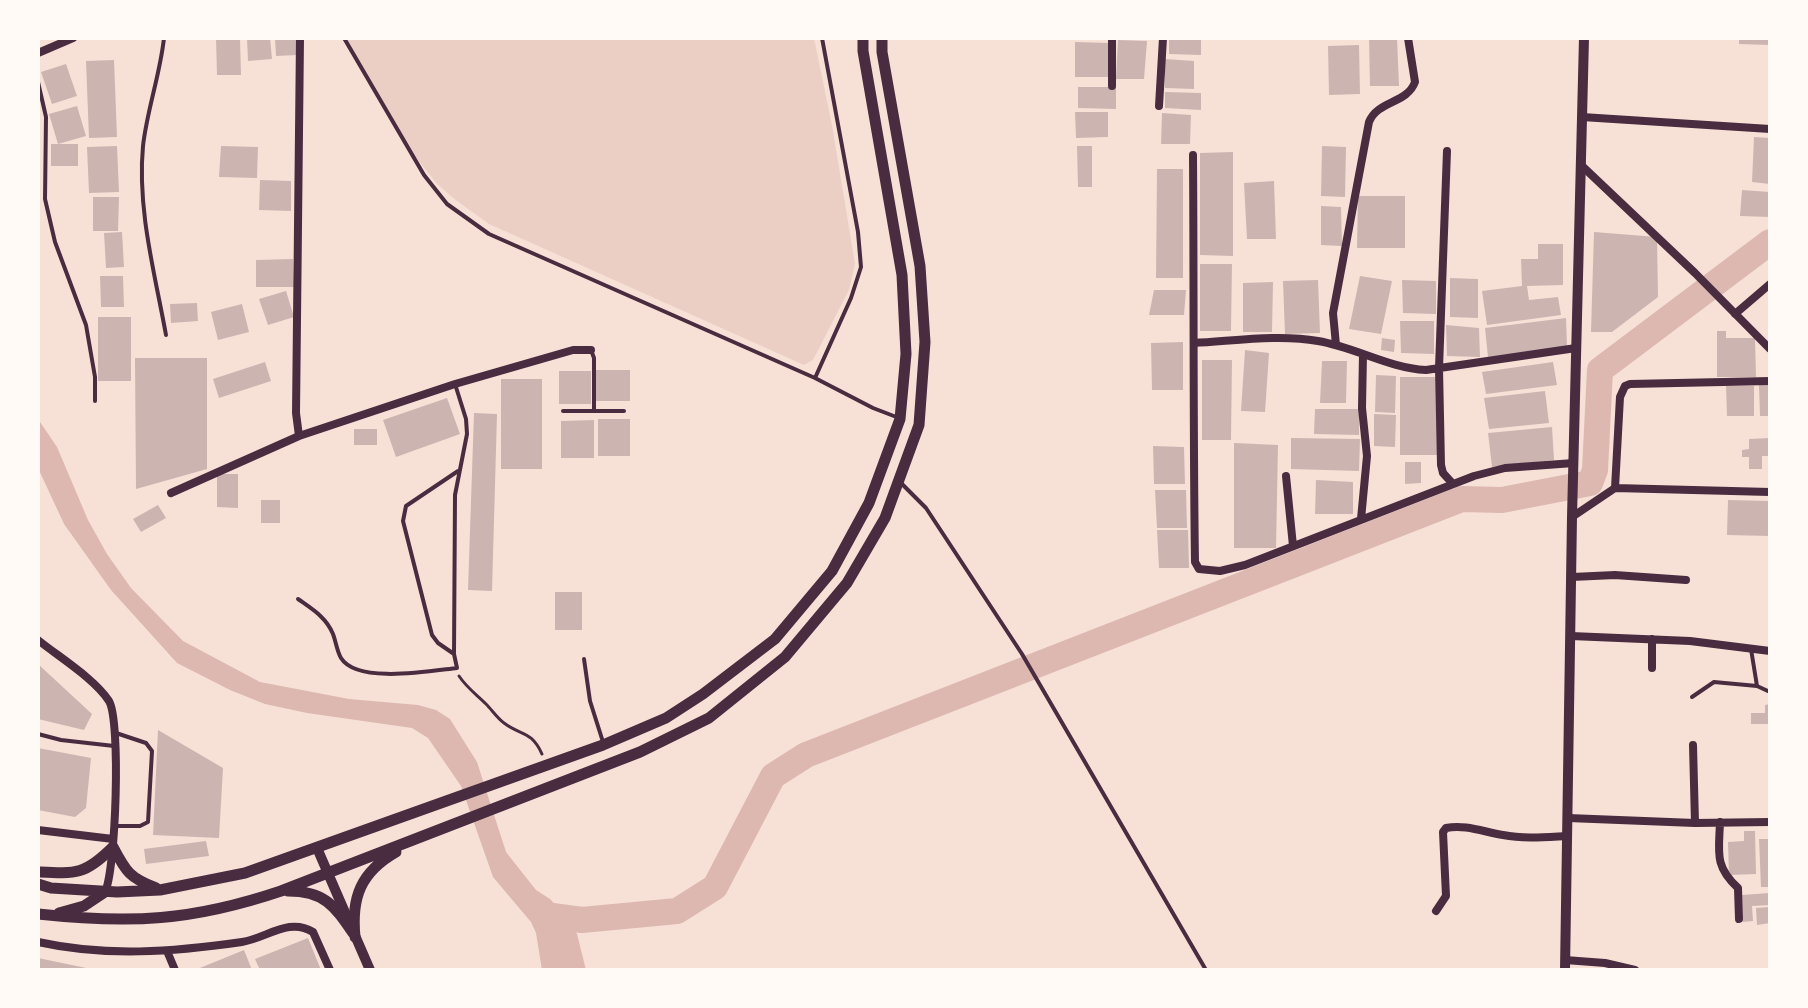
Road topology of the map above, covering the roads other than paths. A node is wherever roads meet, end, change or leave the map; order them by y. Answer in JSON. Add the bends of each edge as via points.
{"nodes":[{"id":1,"x":73,"y":38,"type":"edge"},
{"id":2,"x":164,"y":38,"type":"edge"},
{"id":3,"x":300,"y":38,"type":"edge"},
{"id":4,"x":344,"y":38,"type":"edge"},
{"id":5,"x":822,"y":38,"type":"edge"},
{"id":6,"x":863,"y":38,"type":"edge"},
{"id":7,"x":882,"y":38,"type":"edge"},
{"id":8,"x":1112,"y":38,"type":"edge"},
{"id":9,"x":1163,"y":38,"type":"edge"},
{"id":10,"x":1408,"y":38,"type":"edge"},
{"id":11,"x":1584,"y":38,"type":"edge"},
{"id":12,"x":38,"y":53,"type":"edge"},
{"id":13,"x":38,"y":82,"type":"edge"},
{"id":14,"x":1112,"y":86,"type":"dead end"},
{"id":15,"x":1159,"y":106,"type":"dead end"},
{"id":16,"x":1582,"y":117,"type":"junction"},
{"id":17,"x":1770,"y":129,"type":"edge"},
{"id":18,"x":1447,"y":151,"type":"dead end"},
{"id":19,"x":1193,"y":155,"type":"dead end"},
{"id":20,"x":1581,"y":165,"type":"junction"},
{"id":21,"x":1770,"y":284,"type":"edge"},
{"id":22,"x":1735,"y":314,"type":"junction"},
{"id":23,"x":166,"y":335,"type":"dead end"},
{"id":24,"x":1194,"y":343,"type":"junction"},
{"id":25,"x":1336,"y":345,"type":"junction"},
{"id":26,"x":1576,"y":348,"type":"junction"},
{"id":27,"x":1770,"y":349,"type":"edge"},
{"id":28,"x":591,"y":350,"type":"joint"},
{"id":29,"x":1363,"y":354,"type":"junction"},
{"id":30,"x":1439,"y":368,"type":"junction"},
{"id":31,"x":815,"y":378,"type":"junction"},
{"id":32,"x":1770,"y":381,"type":"edge"},
{"id":33,"x":455,"y":384,"type":"junction"},
{"id":34,"x":95,"y":401,"type":"dead end"},
{"id":35,"x":563,"y":411,"type":"dead end"},
{"id":36,"x":594,"y":411,"type":"junction"},
{"id":37,"x":624,"y":411,"type":"dead end"},
{"id":38,"x":900,"y":419,"type":"junction"},
{"id":39,"x":299,"y":436,"type":"junction"},
{"id":40,"x":1574,"y":466,"type":"junction"},
{"id":41,"x":458,"y":471,"type":"junction"},
{"id":42,"x":1286,"y":476,"type":"dead end"},
{"id":43,"x":900,"y":481,"type":"junction"},
{"id":44,"x":1453,"y":484,"type":"junction"},
{"id":45,"x":1615,"y":488,"type":"junction"},
{"id":46,"x":1770,"y":492,"type":"edge"},
{"id":47,"x":171,"y":493,"type":"dead end"},
{"id":48,"x":1572,"y":517,"type":"junction"},
{"id":49,"x":1361,"y":519,"type":"junction"},
{"id":50,"x":1293,"y":546,"type":"junction"},
{"id":51,"x":1572,"y":577,"type":"junction"},
{"id":52,"x":1686,"y":580,"type":"dead end"},
{"id":53,"x":298,"y":599,"type":"dead end"},
{"id":54,"x":1571,"y":636,"type":"junction"},
{"id":55,"x":1652,"y":639,"type":"junction"},
{"id":56,"x":38,"y":640,"type":"edge"},
{"id":57,"x":1751,"y":649,"type":"junction"},
{"id":58,"x":1770,"y":651,"type":"edge"},
{"id":59,"x":454,"y":654,"type":"junction"},
{"id":60,"x":584,"y":659,"type":"dead end"},
{"id":61,"x":1652,"y":668,"type":"dead end"},
{"id":62,"x":1757,"y":686,"type":"junction"},
{"id":63,"x":1770,"y":692,"type":"edge"},
{"id":64,"x":1692,"y":697,"type":"dead end"},
{"id":65,"x":115,"y":733,"type":"junction"},
{"id":66,"x":38,"y":734,"type":"edge"},
{"id":67,"x":603,"y":745,"type":"junction"},
{"id":68,"x":1693,"y":745,"type":"dead end"},
{"id":69,"x":115,"y":747,"type":"junction"},
{"id":70,"x":1568,"y":818,"type":"junction"},
{"id":71,"x":1720,"y":822,"type":"junction"},
{"id":72,"x":1770,"y":822,"type":"edge"},
{"id":73,"x":1695,"y":823,"type":"junction"},
{"id":74,"x":113,"y":826,"type":"junction"},
{"id":75,"x":38,"y":830,"type":"edge"},
{"id":76,"x":432,"y":833,"type":"junction"},
{"id":77,"x":1567,"y":836,"type":"junction"},
{"id":78,"x":113,"y":843,"type":"junction"},
{"id":79,"x":317,"y":848,"type":"junction"},
{"id":80,"x":38,"y":872,"type":"edge"},
{"id":81,"x":326,"y":873,"type":"junction"},
{"id":82,"x":38,"y":884,"type":"edge"},
{"id":83,"x":160,"y":890,"type":"junction"},
{"id":84,"x":281,"y":891,"type":"junction"},
{"id":85,"x":105,"y":892,"type":"junction"},
{"id":86,"x":1436,"y":911,"type":"dead end"},
{"id":87,"x":43,"y":914,"type":"edge"},
{"id":88,"x":1739,"y":919,"type":"dead end"},
{"id":89,"x":355,"y":937,"type":"junction"},
{"id":90,"x":38,"y":942,"type":"edge"},
{"id":91,"x":167,"y":951,"type":"junction"},
{"id":92,"x":1565,"y":965,"type":"edge"},
{"id":93,"x":175,"y":970,"type":"edge"},
{"id":94,"x":330,"y":970,"type":"edge"},
{"id":95,"x":370,"y":970,"type":"edge"},
{"id":96,"x":1206,"y":970,"type":"edge"},
{"id":97,"x":1635,"y":970,"type":"edge"}],
"edges":[{"from":1,"to":12,"type":"street"},
{"from":2,"to":23,"type":"lane","via":[[143,146],[143,179]]},
{"from":3,"to":39,"type":"street"},
{"from":4,"to":31,"type":"lane","via":[[424,175],[447,204],[489,234]]},
{"from":5,"to":31,"type":"lane","via":[[861,267]]},
{"from":6,"to":38,"type":"main road","via":[[902,275],[906,354]]},
{"from":7,"to":43,"type":"main road","via":[[920,266],[925,342],[919,425]]},
{"from":8,"to":14,"type":"street"},
{"from":9,"to":15,"type":"street"},
{"from":10,"to":25,"type":"street","via":[[1413,88],[1377,110],[1369,122],[1333,313]]},
{"from":11,"to":16,"type":"street"},
{"from":13,"to":34,"type":"lane","via":[[46,117],[45,199],[86,325]]},
{"from":16,"to":17,"type":"street"},
{"from":16,"to":20,"type":"street"},
{"from":18,"to":30,"type":"street"},
{"from":19,"to":24,"type":"street"},
{"from":20,"to":22,"type":"street"},
{"from":20,"to":26,"type":"street"},
{"from":21,"to":22,"type":"street"},
{"from":22,"to":27,"type":"street"},
{"from":24,"to":25,"type":"street","via":[[1302,339]]},
{"from":24,"to":50,"type":"street","via":[[1196,566],[1220,571]]},
{"from":25,"to":29,"type":"street"},
{"from":26,"to":30,"type":"street"},
{"from":26,"to":40,"type":"street"},
{"from":28,"to":33,"type":"street","via":[[573,350]]},
{"from":28,"to":36,"type":"lane"},
{"from":29,"to":30,"type":"street","via":[[1410,369]]},
{"from":29,"to":49,"type":"street","via":[[1367,456]]},
{"from":30,"to":44,"type":"street","via":[[1441,465]]},
{"from":31,"to":38,"type":"lane"},
{"from":32,"to":45,"type":"street","via":[[1625,386]]},
{"from":33,"to":39,"type":"street"},
{"from":33,"to":41,"type":"lane","via":[[466,419]]},
{"from":35,"to":36,"type":"lane"},
{"from":36,"to":37,"type":"lane"},
{"from":38,"to":67,"type":"main road","via":[[869,503],[832,571],[775,639],[666,718]]},
{"from":39,"to":47,"type":"street"},
{"from":40,"to":44,"type":"street","via":[[1505,468]]},
{"from":40,"to":48,"type":"street"},
{"from":41,"to":59,"type":"lane"},
{"from":41,"to":59,"type":"lane","via":[[406,506],[403,521],[432,635]]},
{"from":42,"to":50,"type":"street"},
{"from":43,"to":76,"type":"main road","via":[[847,583],[785,657],[709,718],[640,752]]},
{"from":43,"to":96,"type":"lane","via":[[926,508],[1022,654]]},
{"from":44,"to":49,"type":"street"},
{"from":45,"to":46,"type":"street"},
{"from":45,"to":48,"type":"street"},
{"from":48,"to":51,"type":"street"},
{"from":49,"to":50,"type":"street"},
{"from":51,"to":52,"type":"street"},
{"from":51,"to":54,"type":"street"},
{"from":53,"to":59,"type":"lane","via":[[321,615],[342,661],[354,670],[376,674],[457,668]]},
{"from":54,"to":55,"type":"street"},
{"from":54,"to":70,"type":"street"},
{"from":55,"to":57,"type":"street"},
{"from":55,"to":61,"type":"street"},
{"from":56,"to":65,"type":"street","via":[[102,691],[111,704]]},
{"from":57,"to":58,"type":"street"},
{"from":57,"to":62,"type":"lane"},
{"from":60,"to":67,"type":"lane"},
{"from":62,"to":63,"type":"lane"},
{"from":62,"to":64,"type":"lane","via":[[1714,682]]},
{"from":65,"to":69,"type":"street"},
{"from":65,"to":74,"type":"lane","via":[[146,743],[152,751],[148,822]]},
{"from":66,"to":69,"type":"lane"},
{"from":67,"to":79,"type":"main road"},
{"from":68,"to":73,"type":"street"},
{"from":69,"to":74,"type":"street"},
{"from":70,"to":73,"type":"street"},
{"from":70,"to":77,"type":"street"},
{"from":71,"to":72,"type":"street"},
{"from":71,"to":73,"type":"street"},
{"from":71,"to":88,"type":"street","via":[[1719,859],[1722,871],[1738,888]]},
{"from":74,"to":78,"type":"street"},
{"from":75,"to":78,"type":"street"},
{"from":76,"to":81,"type":"main road"},
{"from":76,"to":89,"type":"main road","via":[[378,863],[365,878],[356,898]]},
{"from":77,"to":86,"type":"street","via":[[1504,836],[1446,828],[1446,896]]},
{"from":77,"to":92,"type":"street"},
{"from":78,"to":80,"type":"main road","via":[[86,871]]},
{"from":78,"to":83,"type":"main road","via":[[133,879]]},
{"from":78,"to":85,"type":"street"},
{"from":79,"to":81,"type":"street"},
{"from":79,"to":83,"type":"main road","via":[[245,873]]},
{"from":81,"to":84,"type":"main road"},
{"from":81,"to":89,"type":"street"},
{"from":82,"to":85,"type":"main road"},
{"from":83,"to":85,"type":"main road"},
{"from":84,"to":87,"type":"main road","via":[[183,917],[128,920]]},
{"from":84,"to":89,"type":"main road","via":[[328,900]]},
{"from":85,"to":87,"type":"main road","via":[[84,906]]},
{"from":89,"to":95,"type":"street"},
{"from":90,"to":91,"type":"street","via":[[99,952]]},
{"from":91,"to":93,"type":"street"},
{"from":91,"to":94,"type":"street","via":[[247,941],[299,926],[313,932]]},
{"from":92,"to":97,"type":"street","via":[[1605,963]]}]}
